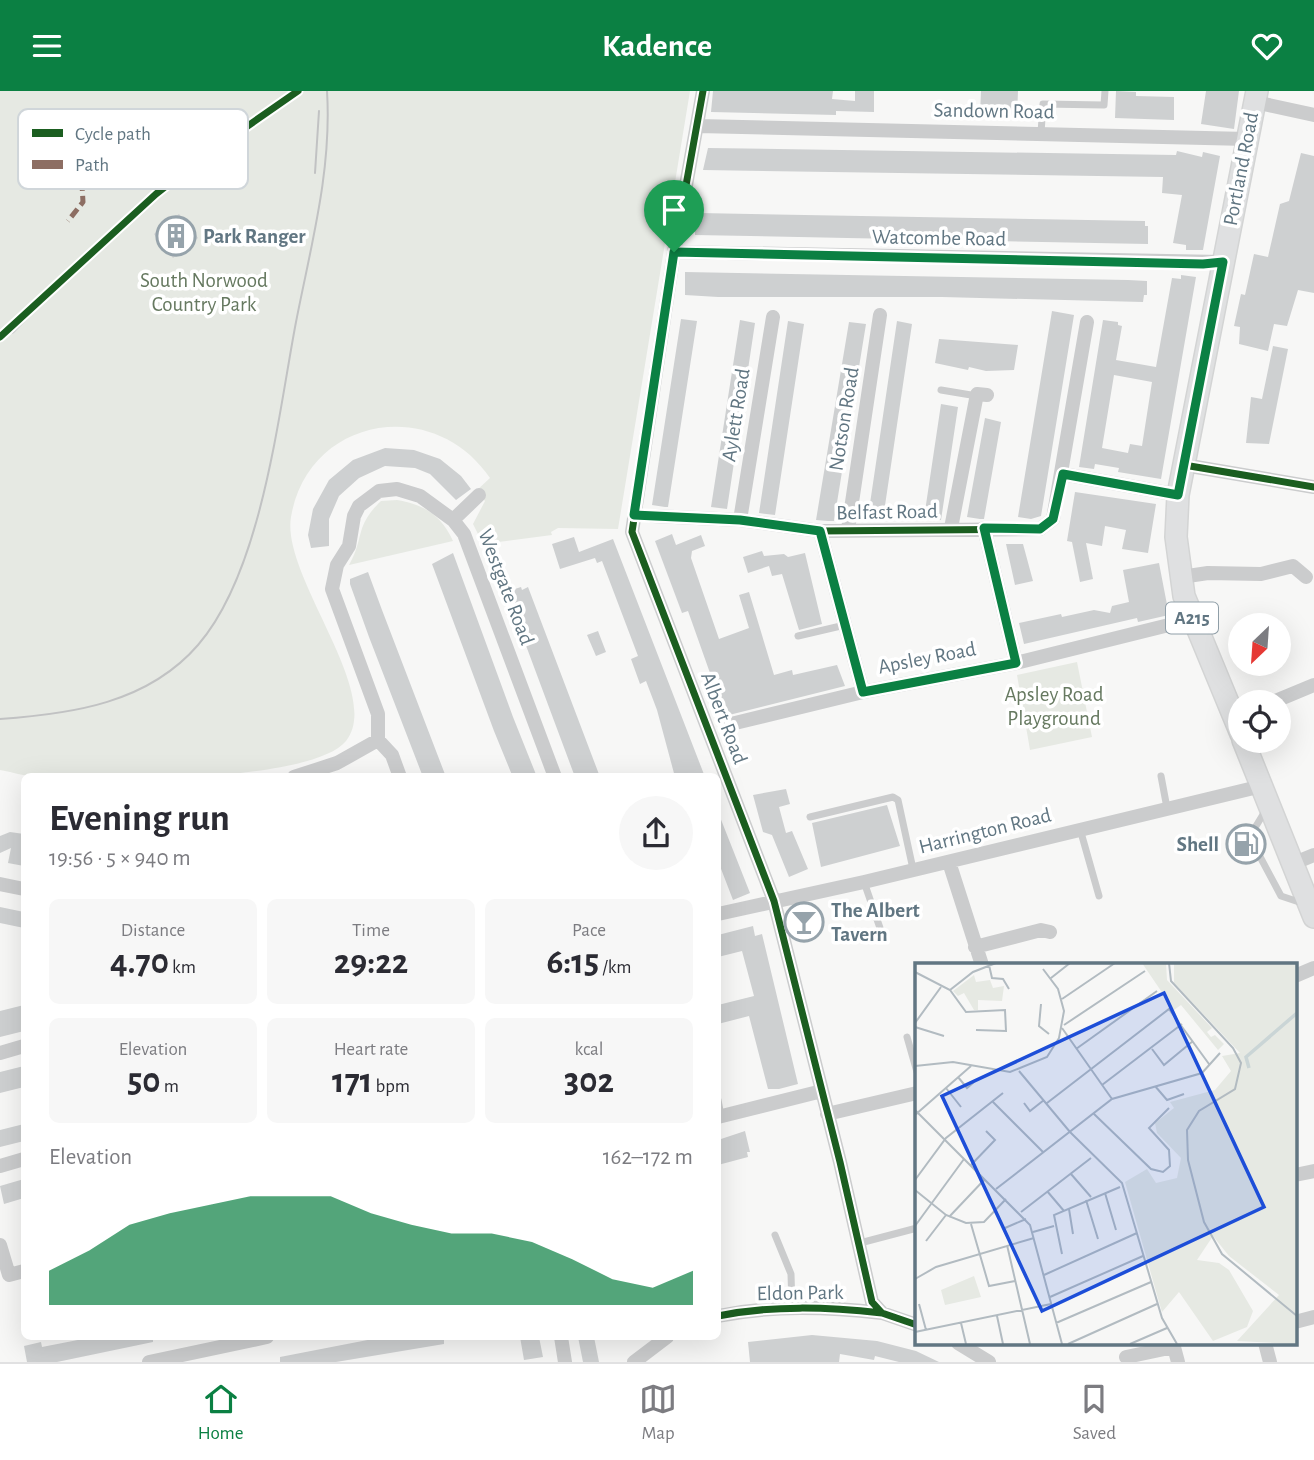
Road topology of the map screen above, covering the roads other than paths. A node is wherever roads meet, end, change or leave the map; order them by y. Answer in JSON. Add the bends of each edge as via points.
{"nodes":[{"id":1,"x":298,"y":91,"type":"edge"},
{"id":2,"x":703,"y":91,"type":"edge"},
{"id":3,"x":1105,"y":91,"type":"edge"},
{"id":4,"x":1256,"y":96,"type":"edge"},
{"id":5,"x":1314,"y":115,"type":"edge"},
{"id":6,"x":248,"y":126,"type":"edge"},
{"id":7,"x":698,"y":126,"type":"junction"},
{"id":8,"x":1041,"y":133,"type":"junction"},
{"id":9,"x":1247,"y":139,"type":"junction"},
{"id":10,"x":162,"y":189,"type":"edge"},
{"id":11,"x":674,"y":252,"type":"junction"},
{"id":12,"x":1213,"y":263,"type":"junction"},
{"id":13,"x":880,"y":315,"type":"dead end"},
{"id":14,"x":773,"y":317,"type":"dead end"},
{"id":15,"x":1087,"y":322,"type":"dead end"},
{"id":16,"x":12,"y":330,"type":"dead end"},
{"id":17,"x":941,"y":390,"type":"dead end"},
{"id":18,"x":982,"y":395,"type":"joint"},
{"id":19,"x":1184,"y":465,"type":"junction"},
{"id":20,"x":1063,"y":474,"type":"junction"},
{"id":21,"x":1314,"y":487,"type":"edge"},
{"id":22,"x":480,"y":495,"type":"dead end"},
{"id":23,"x":1178,"y":495,"type":"junction"},
{"id":24,"x":653,"y":516,"type":"dead end"},
{"id":25,"x":453,"y":520,"type":"junction"},
{"id":26,"x":740,"y":520,"type":"junction"},
{"id":27,"x":951,"y":528,"type":"junction"},
{"id":28,"x":984,"y":528,"type":"junction"},
{"id":29,"x":848,"y":529,"type":"junction"},
{"id":30,"x":820,"y":531,"type":"junction"},
{"id":31,"x":1181,"y":577,"type":"junction"},
{"id":32,"x":1306,"y":577,"type":"dead end"},
{"id":33,"x":1193,"y":619,"type":"junction"},
{"id":34,"x":845,"y":625,"type":"junction"},
{"id":35,"x":798,"y":636,"type":"dead end"},
{"id":36,"x":1016,"y":663,"type":"junction"},
{"id":37,"x":1314,"y":685,"type":"edge"},
{"id":38,"x":863,"y":692,"type":"junction"},
{"id":39,"x":1291,"y":695,"type":"edge"},
{"id":40,"x":1228,"y":699,"type":"edge"},
{"id":41,"x":731,"y":724,"type":"dead end"},
{"id":42,"x":378,"y":740,"type":"junction"},
{"id":43,"x":1248,"y":753,"type":"edge"},
{"id":44,"x":306,"y":773,"type":"edge"},
{"id":45,"x":399,"y":773,"type":"edge"},
{"id":46,"x":553,"y":773,"type":"edge"},
{"id":47,"x":1161,"y":776,"type":"dead end"},
{"id":48,"x":1266,"y":795,"type":"junction"},
{"id":49,"x":1167,"y":808,"type":"junction"},
{"id":50,"x":810,"y":817,"type":"dead end"},
{"id":51,"x":1080,"y":829,"type":"junction"},
{"id":52,"x":1314,"y":855,"type":"edge"},
{"id":53,"x":949,"y":862,"type":"junction"},
{"id":54,"x":1292,"y":864,"type":"junction"},
{"id":55,"x":914,"y":870,"type":"junction"},
{"id":56,"x":864,"y":882,"type":"junction"},
{"id":57,"x":0,"y":884,"type":"edge"},
{"id":58,"x":21,"y":888,"type":"edge"},
{"id":59,"x":1098,"y":896,"type":"dead end"},
{"id":60,"x":774,"y":901,"type":"junction"},
{"id":61,"x":1312,"y":911,"type":"edge"},
{"id":62,"x":721,"y":912,"type":"edge"},
{"id":63,"x":880,"y":928,"type":"dead end"},
{"id":64,"x":1050,"y":932,"type":"dead end"},
{"id":65,"x":975,"y":947,"type":"junction"},
{"id":66,"x":981,"y":963,"type":"edge"},
{"id":67,"x":1314,"y":968,"type":"edge"},
{"id":68,"x":1296,"y":976,"type":"edge"},
{"id":69,"x":907,"y":1037,"type":"dead end"},
{"id":70,"x":21,"y":1047,"type":"edge"},
{"id":71,"x":0,"y":1053,"type":"edge"},
{"id":72,"x":915,"y":1065,"type":"edge"},
{"id":73,"x":821,"y":1091,"type":"junction"},
{"id":74,"x":915,"y":1093,"type":"edge"},
{"id":75,"x":827,"y":1114,"type":"junction"},
{"id":76,"x":721,"y":1116,"type":"edge"},
{"id":77,"x":21,"y":1160,"type":"edge"},
{"id":78,"x":0,"y":1166,"type":"edge"},
{"id":79,"x":1314,"y":1171,"type":"edge"},
{"id":80,"x":1296,"y":1175,"type":"edge"},
{"id":81,"x":915,"y":1229,"type":"edge"},
{"id":82,"x":775,"y":1235,"type":"dead end"},
{"id":83,"x":0,"y":1244,"type":"edge"},
{"id":84,"x":860,"y":1244,"type":"junction"},
{"id":85,"x":21,"y":1272,"type":"edge"},
{"id":86,"x":792,"y":1307,"type":"junction"},
{"id":87,"x":883,"y":1313,"type":"junction"},
{"id":88,"x":721,"y":1316,"type":"edge"},
{"id":89,"x":1314,"y":1317,"type":"edge"},
{"id":90,"x":1296,"y":1322,"type":"edge"},
{"id":91,"x":915,"y":1324,"type":"edge"},
{"id":92,"x":253,"y":1340,"type":"edge"},
{"id":93,"x":561,"y":1340,"type":"edge"},
{"id":94,"x":665,"y":1340,"type":"edge"},
{"id":95,"x":961,"y":1345,"type":"edge"},
{"id":96,"x":1266,"y":1345,"type":"edge"},
{"id":97,"x":651,"y":1357,"type":"edge"},
{"id":98,"x":1126,"y":1357,"type":"dead end"},
{"id":99,"x":149,"y":1362,"type":"edge"},
{"id":100,"x":565,"y":1362,"type":"edge"},
{"id":101,"x":634,"y":1362,"type":"edge"},
{"id":102,"x":989,"y":1362,"type":"edge"},
{"id":103,"x":1178,"y":1362,"type":"edge"},
{"id":104,"x":1270,"y":1362,"type":"edge"}],
"edges":[{"from":1,"to":6,"type":"lane"},
{"from":2,"to":7,"type":"street","name":"Albert Road"},
{"from":3,"to":8,"type":"lane","via":[[1104,105],[1043,104]]},
{"from":4,"to":5,"type":"street"},
{"from":4,"to":9,"type":"main road","name":"Portland Road","number":"A215"},
{"from":7,"to":8,"type":"street","name":"Sandown Road"},
{"from":7,"to":11,"type":"street","name":"Albert Road"},
{"from":8,"to":9,"type":"street","name":"Sandown Road"},
{"from":9,"to":12,"type":"main road","name":"Portland Road","number":"A215"},
{"from":10,"to":16,"type":"lane","via":[[34,304]]},
{"from":11,"to":12,"type":"street","name":"Watcombe Road"},
{"from":11,"to":60,"type":"street","name":"Albert Road","via":[[632,532]]},
{"from":12,"to":19,"type":"main road","name":"Portland Road","number":"A215"},
{"from":13,"to":29,"type":"street","name":"Notson Road"},
{"from":14,"to":26,"type":"street","name":"Aylett Road"},
{"from":15,"to":20,"type":"street"},
{"from":17,"to":18,"type":"lane"},
{"from":18,"to":27,"type":"street"},
{"from":19,"to":21,"type":"street"},
{"from":19,"to":23,"type":"main road","name":"Portland Road","number":"A215"},
{"from":20,"to":23,"type":"street"},
{"from":20,"to":28,"type":"street","name":"Belfast Road","via":[[1053,519],[1040,529]]},
{"from":22,"to":25,"type":"street"},
{"from":23,"to":31,"type":"main road","name":"Portland Road","number":"A215","via":[[1176,537]]},
{"from":24,"to":26,"type":"street","name":"Belfast Road"},
{"from":25,"to":42,"type":"street","name":"Westgate Road","via":[[412,492],[379,491],[359,506],[349,546],[337,565],[332,589],[378,714]]},
{"from":25,"to":46,"type":"street","name":"Westgate Road","via":[[468,546]]},
{"from":26,"to":30,"type":"street","name":"Belfast Road"},
{"from":27,"to":28,"type":"street","name":"Belfast Road"},
{"from":27,"to":29,"type":"street","name":"Belfast Road"},
{"from":28,"to":36,"type":"street"},
{"from":29,"to":30,"type":"street","name":"Belfast Road"},
{"from":30,"to":34,"type":"street"},
{"from":31,"to":32,"type":"street","via":[[1261,574],[1293,566]]},
{"from":31,"to":33,"type":"main road","name":"Portland Road","number":"A215"},
{"from":33,"to":36,"type":"street","name":"Apsley Road"},
{"from":33,"to":40,"type":"main road","name":"Portland Road","number":"A215"},
{"from":34,"to":35,"type":"lane"},
{"from":34,"to":38,"type":"street"},
{"from":36,"to":38,"type":"street","name":"Apsley Road"},
{"from":37,"to":39,"type":"street"},
{"from":38,"to":41,"type":"street","name":"Apsley Road"},
{"from":42,"to":44,"type":"street","via":[[337,763]]},
{"from":42,"to":45,"type":"street","via":[[392,755]]},
{"from":43,"to":48,"type":"main road"},
{"from":47,"to":49,"type":"lane"},
{"from":48,"to":49,"type":"street","name":"Harrington Road"},
{"from":48,"to":54,"type":"main road"},
{"from":48,"to":61,"type":"lane","via":[[1254,826],[1257,851],[1281,896]]},
{"from":49,"to":51,"type":"street","name":"Harrington Road"},
{"from":50,"to":55,"type":"lane","via":[[893,797],[898,800]]},
{"from":51,"to":53,"type":"street","name":"Harrington Road"},
{"from":51,"to":59,"type":"lane"},
{"from":52,"to":54,"type":"street"},
{"from":53,"to":55,"type":"street","name":"Harrington Road"},
{"from":53,"to":65,"type":"street"},
{"from":54,"to":61,"type":"main road"},
{"from":55,"to":56,"type":"street","name":"Harrington Road"},
{"from":56,"to":60,"type":"street","name":"Harrington Road"},
{"from":56,"to":63,"type":"lane"},
{"from":57,"to":58,"type":"street"},
{"from":60,"to":62,"type":"street","name":"Harrington Road"},
{"from":60,"to":73,"type":"street","name":"Albert Road"},
{"from":64,"to":65,"type":"street","via":[[1041,930]]},
{"from":65,"to":66,"type":"street"},
{"from":67,"to":68,"type":"street"},
{"from":69,"to":72,"type":"lane"},
{"from":70,"to":71,"type":"street"},
{"from":73,"to":75,"type":"street","name":"Albert Road"},
{"from":73,"to":76,"type":"street"},
{"from":74,"to":75,"type":"street"},
{"from":75,"to":84,"type":"street","name":"Albert Road"},
{"from":77,"to":78,"type":"street"},
{"from":79,"to":80,"type":"street"},
{"from":81,"to":84,"type":"lane"},
{"from":82,"to":86,"type":"lane","via":[[791,1274]]},
{"from":83,"to":85,"type":"street","via":[[9,1275]]},
{"from":84,"to":87,"type":"street","name":"Albert Road","via":[[872,1302]]},
{"from":86,"to":87,"type":"street","name":"Eldon Park"},
{"from":86,"to":88,"type":"street","name":"Eldon Park"},
{"from":87,"to":91,"type":"street"},
{"from":89,"to":90,"type":"street"},
{"from":92,"to":99,"type":"street"},
{"from":93,"to":100,"type":"street"},
{"from":94,"to":97,"type":"street"},
{"from":95,"to":102,"type":"street"},
{"from":96,"to":104,"type":"street"},
{"from":97,"to":101,"type":"street"},
{"from":98,"to":103,"type":"street","via":[[1174,1347]]}]}
